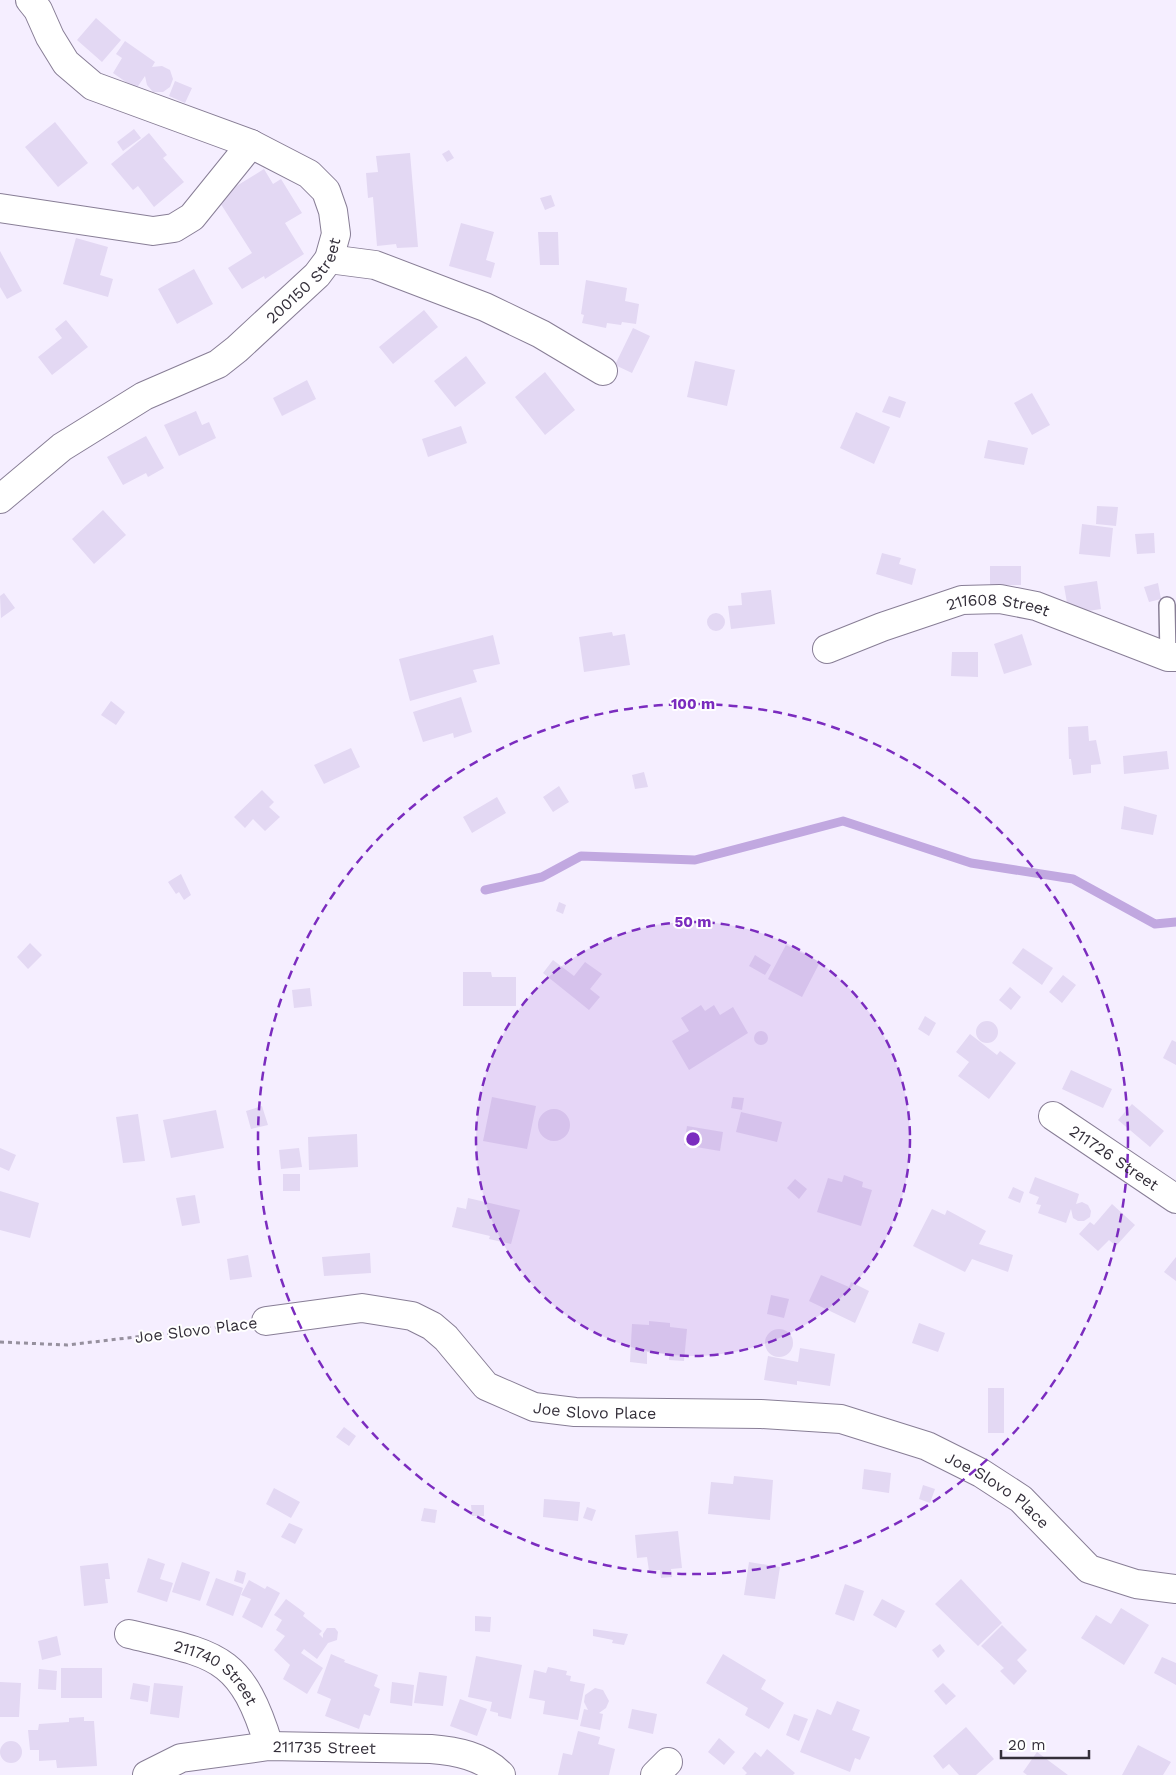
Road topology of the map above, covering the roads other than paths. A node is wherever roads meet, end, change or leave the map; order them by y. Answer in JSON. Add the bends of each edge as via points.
{"nodes":[{"id":1,"x":30,"y":0,"type":"edge"},
{"id":2,"x":251,"y":144,"type":"junction"},
{"id":3,"x":0,"y":208,"type":"edge"},
{"id":4,"x":329,"y":259,"type":"junction"},
{"id":5,"x":603,"y":371,"type":"dead end"},
{"id":6,"x":0,"y":499,"type":"edge"},
{"id":7,"x":1167,"y":605,"type":"dead end"},
{"id":8,"x":827,"y":649,"type":"dead end"},
{"id":9,"x":1172,"y":657,"type":"edge"},
{"id":10,"x":1053,"y":1116,"type":"dead end"},
{"id":11,"x":1176,"y":1200,"type":"edge"},
{"id":12,"x":266,"y":1321,"type":"road end"},
{"id":13,"x":1176,"y":1589,"type":"edge"},
{"id":14,"x":129,"y":1634,"type":"dead end"},
{"id":15,"x":268,"y":1746,"type":"junction"},
{"id":16,"x":147,"y":1775,"type":"edge"},
{"id":17,"x":501,"y":1775,"type":"edge"}],
"edges":[{"from":1,"to":2,"type":"street","name":"200150 Street","via":[[66,63],[93,86]]},
{"from":2,"to":3,"type":"street","via":[[192,217],[174,228],[153,231]]},
{"from":2,"to":4,"type":"street","name":"200150 Street","via":[[309,174],[326,191],[336,234]]},
{"from":4,"to":5,"type":"street","via":[[375,265],[476,304],[540,334]]},
{"from":4,"to":6,"type":"street","name":"200150 Street","via":[[285,306],[218,364],[144,396],[62,448]]},
{"from":7,"to":9,"type":"lane","name":"211608 Street"},
{"from":8,"to":9,"type":"street","name":"211608 Street","via":[[962,600],[1000,599],[1036,606]]},
{"from":10,"to":11,"type":"street","name":"211726 Street"},
{"from":12,"to":13,"type":"street","name":"Joe Slovo Place","via":[[362,1308],[412,1316],[446,1338],[486,1386],[534,1407],[574,1412],[841,1418],[927,1446],[1021,1498],[1088,1569],[1136,1584]]},
{"from":14,"to":15,"type":"street","name":"211740 Street","via":[[211,1656],[230,1669],[245,1686],[258,1710]]},
{"from":15,"to":16,"type":"street","name":"211735 Street","via":[[181,1758]]},
{"from":15,"to":17,"type":"street","name":"211735 Street","via":[[456,1751]]}]}
